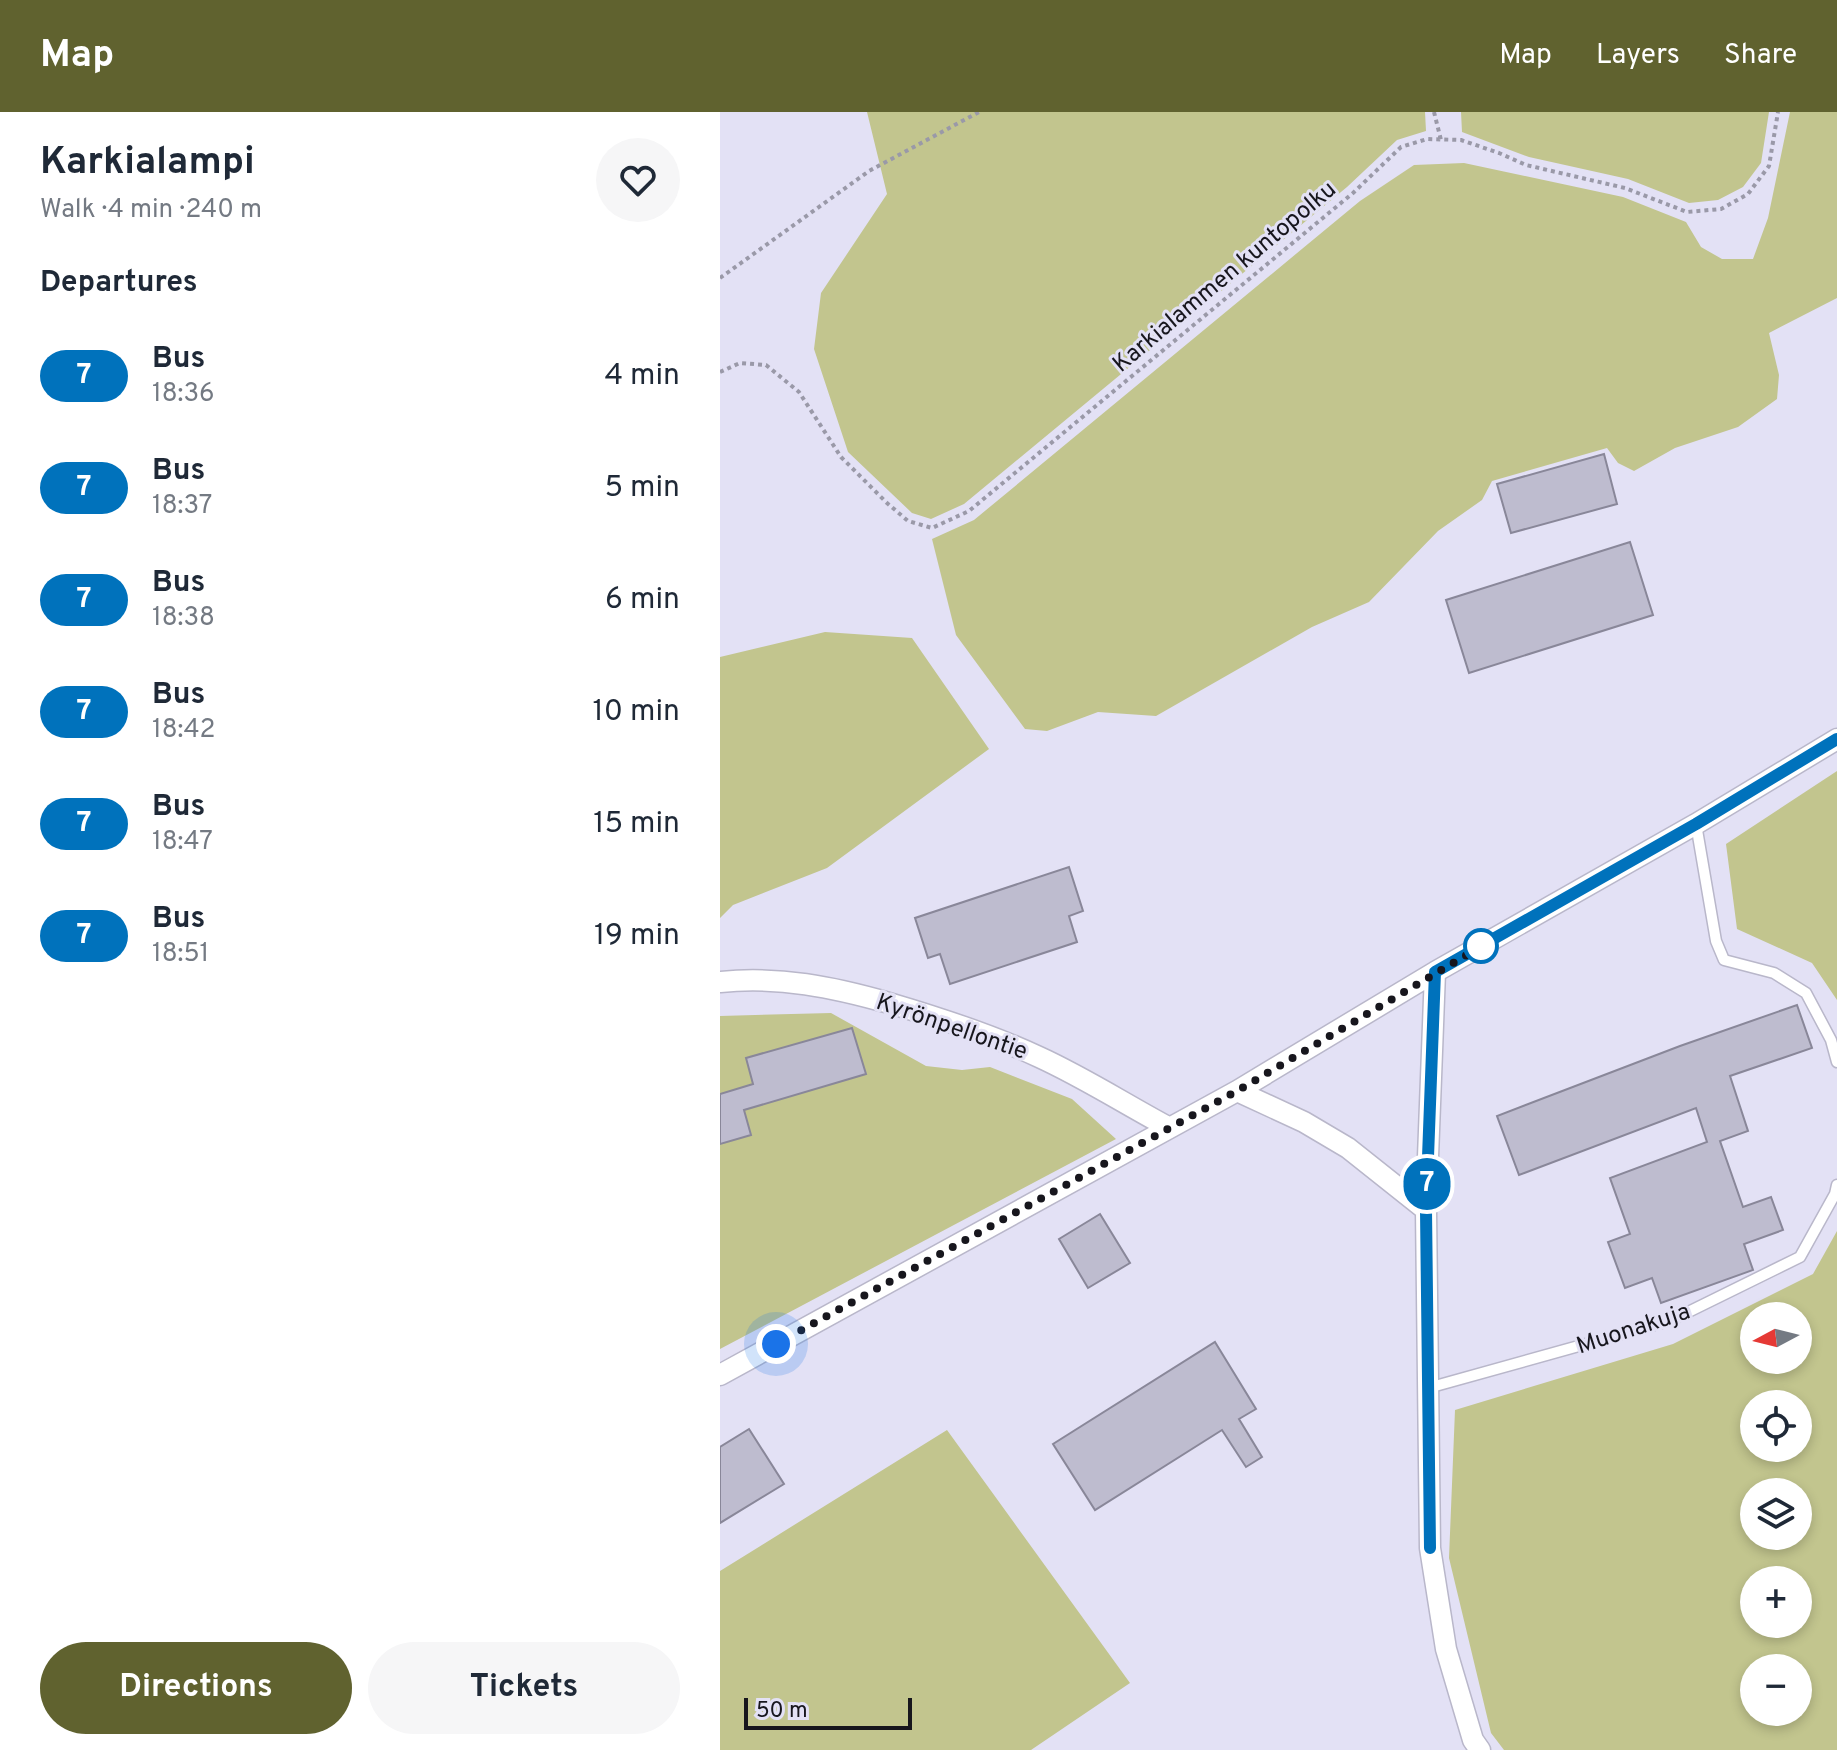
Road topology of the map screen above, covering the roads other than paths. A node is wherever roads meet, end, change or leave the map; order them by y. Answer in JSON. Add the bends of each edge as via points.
{"nodes":[{"id":1,"x":1837,"y":739,"type":"edge"},
{"id":2,"x":1696,"y":824,"type":"junction"},
{"id":3,"x":1435,"y":972,"type":"junction"},
{"id":4,"x":720,"y":982,"type":"edge"},
{"id":5,"x":1837,"y":1062,"type":"edge"},
{"id":6,"x":1237,"y":1091,"type":"junction"},
{"id":7,"x":1168,"y":1127,"type":"junction"},
{"id":8,"x":1837,"y":1185,"type":"edge"},
{"id":9,"x":1426,"y":1210,"type":"junction"},
{"id":10,"x":720,"y":1375,"type":"edge"},
{"id":11,"x":1426,"y":1388,"type":"junction"},
{"id":12,"x":1480,"y":1750,"type":"edge"}],
"edges":[{"from":1,"to":2,"type":"street"},
{"from":2,"to":3,"type":"street"},
{"from":2,"to":5,"type":"lane","via":[[1716,941],[1724,960],[1774,973],[1806,993]]},
{"from":3,"to":6,"type":"street"},
{"from":3,"to":9,"type":"street"},
{"from":4,"to":7,"type":"street","name":"Kyrönpellontie","via":[[754,978],[844,990],[961,1024],[1042,1058]]},
{"from":6,"to":7,"type":"street"},
{"from":6,"to":9,"type":"street","via":[[1348,1148]]},
{"from":7,"to":10,"type":"street"},
{"from":8,"to":11,"type":"lane","name":"Muonakuja","via":[[1800,1257],[1672,1320]]},
{"from":9,"to":11,"type":"street"},
{"from":11,"to":12,"type":"street","via":[[1430,1548],[1446,1649]]}]}
